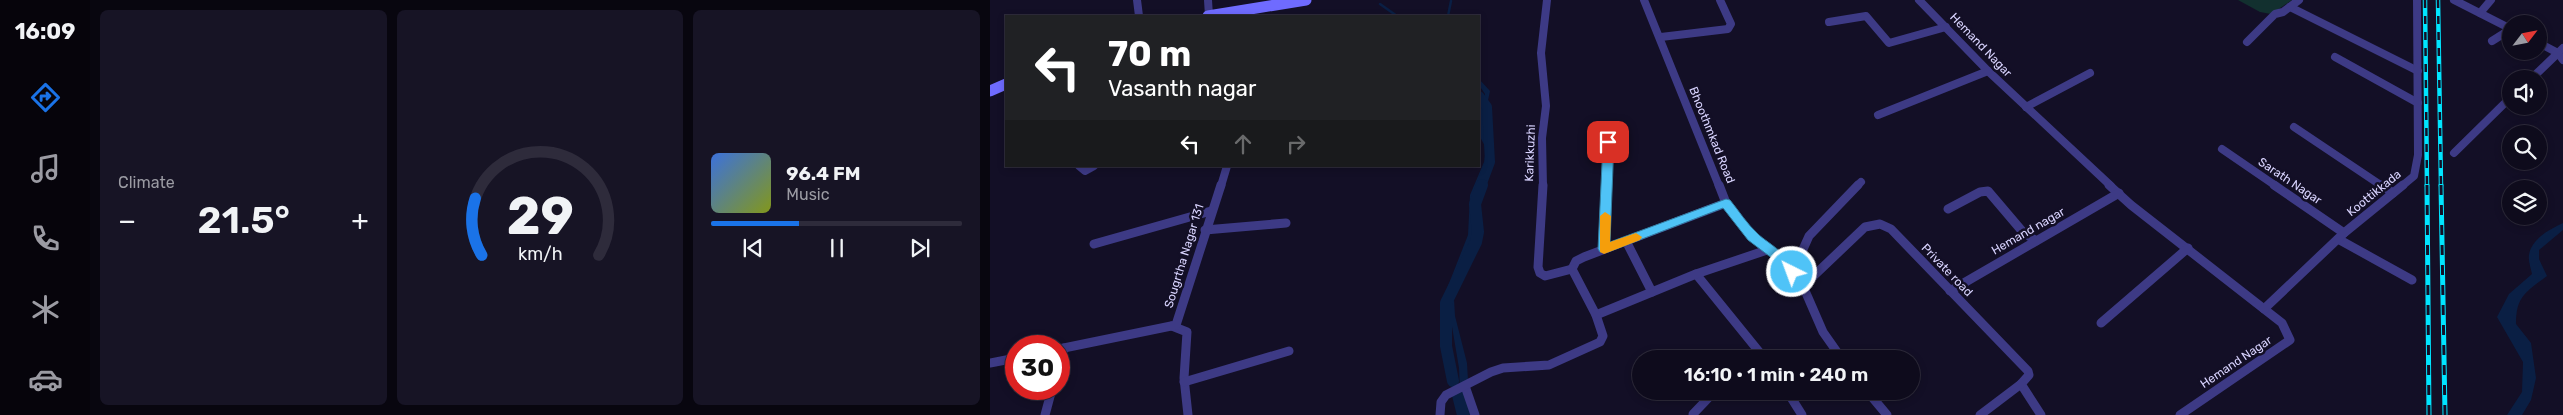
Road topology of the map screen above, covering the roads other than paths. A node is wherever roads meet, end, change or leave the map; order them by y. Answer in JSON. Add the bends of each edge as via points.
{"nodes":[{"id":1,"x":1137,"y":0,"type":"edge"},
{"id":2,"x":1208,"y":0,"type":"edge"},
{"id":3,"x":1306,"y":0,"type":"edge"},
{"id":4,"x":1547,"y":0,"type":"edge"},
{"id":5,"x":1644,"y":0,"type":"edge"},
{"id":6,"x":1720,"y":0,"type":"edge"},
{"id":7,"x":1919,"y":0,"type":"edge"},
{"id":8,"x":2299,"y":0,"type":"edge"},
{"id":9,"x":2417,"y":0,"type":"edge"},
{"id":10,"x":2455,"y":0,"type":"edge"},
{"id":11,"x":2492,"y":0,"type":"edge"},
{"id":12,"x":2290,"y":6,"type":"junction"},
{"id":13,"x":1237,"y":13,"type":"edge"},
{"id":14,"x":2480,"y":13,"type":"junction"},
{"id":15,"x":1139,"y":15,"type":"edge"},
{"id":16,"x":1208,"y":15,"type":"edge"},
{"id":17,"x":1218,"y":15,"type":"edge"},
{"id":18,"x":1829,"y":22,"type":"dead end"},
{"id":19,"x":2502,"y":24,"type":"edge"},
{"id":20,"x":1946,"y":27,"type":"junction"},
{"id":21,"x":2502,"y":35,"type":"edge"},
{"id":22,"x":1661,"y":37,"type":"junction"},
{"id":23,"x":2492,"y":41,"type":"dead end"},
{"id":24,"x":2247,"y":42,"type":"dead end"},
{"id":25,"x":2548,"y":48,"type":"edge"},
{"id":26,"x":2561,"y":54,"type":"edge"},
{"id":27,"x":2335,"y":58,"type":"dead end"},
{"id":28,"x":2542,"y":70,"type":"edge"},
{"id":29,"x":1988,"y":71,"type":"junction"},
{"id":30,"x":2418,"y":71,"type":"junction"},
{"id":31,"x":2090,"y":73,"type":"dead end"},
{"id":32,"x":1005,"y":84,"type":"edge"},
{"id":33,"x":990,"y":91,"type":"edge"},
{"id":34,"x":2418,"y":103,"type":"junction"},
{"id":35,"x":2502,"y":106,"type":"edge"},
{"id":36,"x":2026,"y":107,"type":"junction"},
{"id":37,"x":1878,"y":115,"type":"dead end"},
{"id":38,"x":2294,"y":127,"type":"dead end"},
{"id":39,"x":1608,"y":142,"type":"dead end"},
{"id":40,"x":2222,"y":149,"type":"dead end"},
{"id":41,"x":2454,"y":153,"type":"dead end"},
{"id":42,"x":1080,"y":167,"type":"edge"},
{"id":43,"x":1092,"y":167,"type":"edge"},
{"id":44,"x":1227,"y":167,"type":"edge"},
{"id":45,"x":1861,"y":182,"type":"dead end"},
{"id":46,"x":2393,"y":192,"type":"junction"},
{"id":47,"x":2119,"y":194,"type":"junction"},
{"id":48,"x":1726,"y":203,"type":"junction"},
{"id":49,"x":1948,"y":209,"type":"dead end"},
{"id":50,"x":1211,"y":211,"type":"junction"},
{"id":51,"x":1286,"y":223,"type":"dead end"},
{"id":52,"x":1205,"y":230,"type":"junction"},
{"id":53,"x":2341,"y":236,"type":"junction"},
{"id":54,"x":1626,"y":241,"type":"junction"},
{"id":55,"x":2036,"y":241,"type":"junction"},
{"id":56,"x":1094,"y":244,"type":"dead end"},
{"id":57,"x":2188,"y":248,"type":"junction"},
{"id":58,"x":1604,"y":249,"type":"junction"},
{"id":59,"x":1770,"y":249,"type":"junction"},
{"id":60,"x":1572,"y":269,"type":"junction"},
{"id":61,"x":1696,"y":274,"type":"junction"},
{"id":62,"x":2412,"y":280,"type":"dead end"},
{"id":63,"x":1803,"y":286,"type":"junction"},
{"id":64,"x":1950,"y":291,"type":"junction"},
{"id":65,"x":1652,"y":292,"type":"junction"},
{"id":66,"x":2264,"y":309,"type":"junction"},
{"id":67,"x":1596,"y":316,"type":"junction"},
{"id":68,"x":2101,"y":323,"type":"dead end"},
{"id":69,"x":1176,"y":325,"type":"junction"},
{"id":70,"x":1070,"y":347,"type":"edge"},
{"id":71,"x":1755,"y":350,"type":"edge"},
{"id":72,"x":1836,"y":350,"type":"edge"},
{"id":73,"x":1289,"y":351,"type":"dead end"},
{"id":74,"x":1005,"y":360,"type":"edge"},
{"id":75,"x":990,"y":363,"type":"edge"},
{"id":76,"x":1184,"y":382,"type":"junction"},
{"id":77,"x":2021,"y":384,"type":"junction"},
{"id":78,"x":1465,"y":386,"type":"junction"},
{"id":79,"x":1049,"y":400,"type":"edge"},
{"id":80,"x":1706,"y":400,"type":"edge"},
{"id":81,"x":1793,"y":400,"type":"edge"},
{"id":82,"x":1874,"y":400,"type":"edge"},
{"id":83,"x":1693,"y":414,"type":"edge"},
{"id":84,"x":1045,"y":415,"type":"edge"},
{"id":85,"x":1188,"y":415,"type":"edge"},
{"id":86,"x":1440,"y":415,"type":"edge"},
{"id":87,"x":1475,"y":415,"type":"edge"},
{"id":88,"x":1802,"y":415,"type":"edge"},
{"id":89,"x":1887,"y":415,"type":"edge"},
{"id":90,"x":1980,"y":415,"type":"edge"},
{"id":91,"x":2041,"y":415,"type":"edge"},
{"id":92,"x":2180,"y":415,"type":"edge"}],
"edges":[{"from":1,"to":15,"type":"street"},
{"from":2,"to":16,"type":"street"},
{"from":3,"to":13,"type":"main road"},
{"from":4,"to":60,"type":"street","name":"Karikkuzhi","via":[[1541,53],[1546,106],[1538,268],[1545,276]]},
{"from":5,"to":22,"type":"street","name":"Bhoothmkad Road"},
{"from":6,"to":22,"type":"street","via":[[1731,24],[1728,29]]},
{"from":7,"to":20,"type":"street","name":"Hemand Nagar"},
{"from":8,"to":12,"type":"street"},
{"from":9,"to":30,"type":"street","name":"Koottikkada"},
{"from":10,"to":14,"type":"street"},
{"from":11,"to":14,"type":"street"},
{"from":12,"to":24,"type":"street","via":[[2275,14]]},
{"from":12,"to":30,"type":"street"},
{"from":13,"to":17,"type":"main road"},
{"from":14,"to":19,"type":"street"},
{"from":18,"to":20,"type":"street","via":[[1866,16],[1889,43]]},
{"from":20,"to":29,"type":"street","name":"Hemand Nagar"},
{"from":21,"to":23,"type":"street"},
{"from":22,"to":48,"type":"street","name":"Bhoothmkad Road"},
{"from":25,"to":26,"type":"street"},
{"from":26,"to":28,"type":"street"},
{"from":27,"to":34,"type":"street"},
{"from":29,"to":36,"type":"street","name":"Hemand Nagar"},
{"from":29,"to":37,"type":"street"},
{"from":30,"to":34,"type":"street","name":"Koottikkada"},
{"from":31,"to":36,"type":"street"},
{"from":32,"to":33,"type":"main road"},
{"from":34,"to":46,"type":"street","name":"Koottikkada","via":[[2415,173]]},
{"from":35,"to":41,"type":"street"},
{"from":36,"to":47,"type":"street","name":"Hemand Nagar"},
{"from":38,"to":46,"type":"street"},
{"from":39,"to":58,"type":"street"},
{"from":40,"to":53,"type":"street","name":"Sarath Nagar"},
{"from":42,"to":43,"type":"street","via":[[1085,171]]},
{"from":44,"to":50,"type":"street","name":"Sougrtha Nagar 131"},
{"from":45,"to":63,"type":"street","via":[[1809,236],[1800,256]]},
{"from":46,"to":53,"type":"street","name":"Koottikkada"},
{"from":47,"to":55,"type":"street","name":"Hemand nagar"},
{"from":47,"to":57,"type":"street","name":"Hemand Nagar"},
{"from":48,"to":54,"type":"street"},
{"from":48,"to":59,"type":"street","name":"Bhoothmkad Road","via":[[1752,236]]},
{"from":49,"to":55,"type":"street","name":"Hemand Nagar","via":[[1980,192],[1988,192],[2019,228]]},
{"from":50,"to":52,"type":"street","name":"Sougrtha Nagar 131"},
{"from":50,"to":56,"type":"street"},
{"from":51,"to":52,"type":"street"},
{"from":52,"to":69,"type":"street","name":"Sougrtha Nagar 131"},
{"from":53,"to":62,"type":"street","name":"Sarath Nagar"},
{"from":53,"to":66,"type":"street","name":"Koottikkada"},
{"from":54,"to":58,"type":"street"},
{"from":54,"to":65,"type":"street"},
{"from":55,"to":64,"type":"street","name":"Hemand nagar"},
{"from":57,"to":66,"type":"street","name":"Hemand Nagar"},
{"from":57,"to":68,"type":"street"},
{"from":58,"to":60,"type":"street","via":[[1576,261]]},
{"from":59,"to":61,"type":"street"},
{"from":59,"to":63,"type":"street","name":"Bhoothmkad Road"},
{"from":60,"to":67,"type":"street"},
{"from":61,"to":65,"type":"street"},
{"from":61,"to":71,"type":"street"},
{"from":63,"to":64,"type":"street","name":"Private road","via":[[1861,230],[1871,224],[1880,224],[1891,229]]},
{"from":63,"to":72,"type":"street","via":[[1823,332]]},
{"from":64,"to":77,"type":"street","name":"Private road","via":[[2028,371],[2029,375]]},
{"from":65,"to":67,"type":"street"},
{"from":66,"to":92,"type":"street","name":"Hemand Nagar","via":[[2282,323],[2290,340]]},
{"from":67,"to":78,"type":"street","via":[[1603,336],[1600,342],[1549,365],[1497,370]]},
{"from":69,"to":70,"type":"street","name":"Sougrtha Nagar 131"},
{"from":69,"to":76,"type":"street","via":[[1171,326],[1187,332]]},
{"from":73,"to":76,"type":"street"},
{"from":74,"to":75,"type":"street"},
{"from":76,"to":85,"type":"street"},
{"from":77,"to":90,"type":"street"},
{"from":77,"to":91,"type":"street"},
{"from":78,"to":86,"type":"street","via":[[1446,395],[1438,410]]},
{"from":78,"to":87,"type":"street"},
{"from":79,"to":84,"type":"street"},
{"from":80,"to":83,"type":"street"},
{"from":81,"to":88,"type":"street"},
{"from":82,"to":89,"type":"street"}]}
